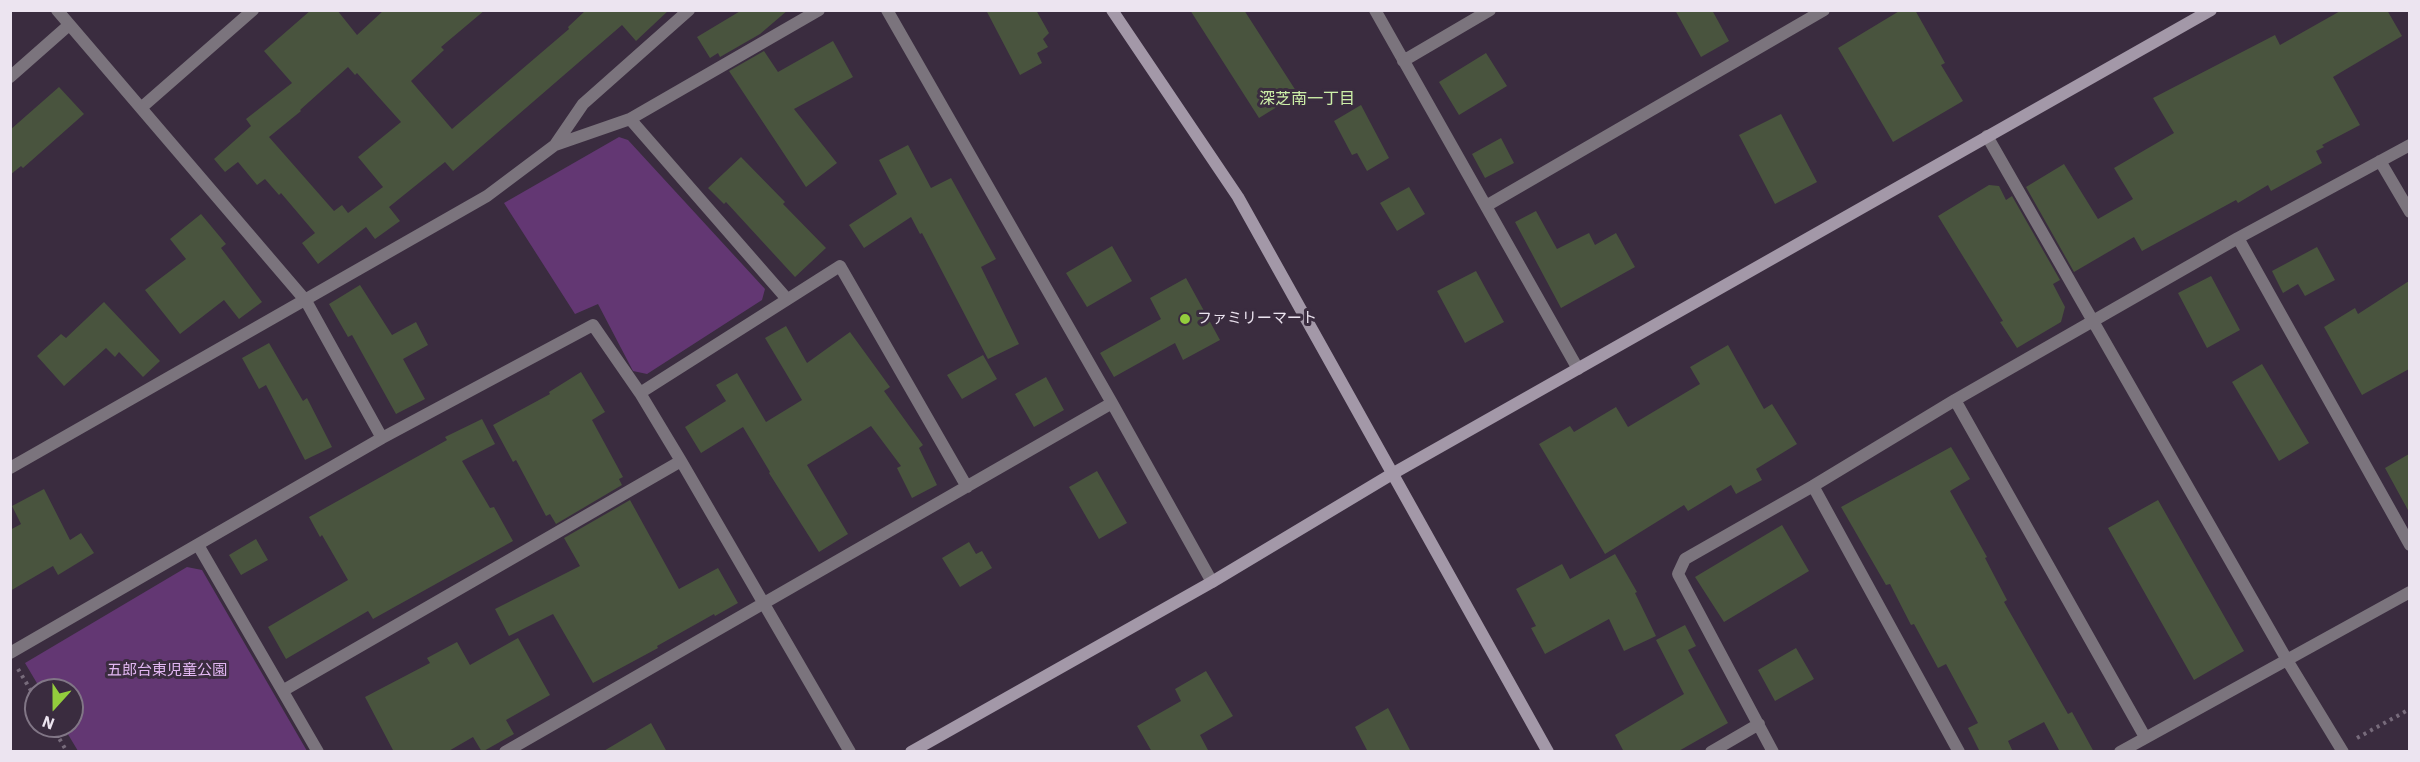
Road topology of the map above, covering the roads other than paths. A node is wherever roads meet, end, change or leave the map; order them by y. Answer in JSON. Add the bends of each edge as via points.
{"nodes":[{"id":1,"x":57,"y":10,"type":"edge"},
{"id":2,"x":253,"y":10,"type":"edge"},
{"id":3,"x":689,"y":10,"type":"edge"},
{"id":4,"x":819,"y":10,"type":"edge"},
{"id":5,"x":887,"y":10,"type":"edge"},
{"id":6,"x":1112,"y":10,"type":"edge"},
{"id":7,"x":1375,"y":10,"type":"edge"},
{"id":8,"x":1490,"y":10,"type":"edge"},
{"id":9,"x":1824,"y":10,"type":"edge"},
{"id":10,"x":2211,"y":10,"type":"edge"},
{"id":11,"x":69,"y":25,"type":"junction"},
{"id":12,"x":1403,"y":61,"type":"junction"},
{"id":13,"x":10,"y":77,"type":"edge"},
{"id":14,"x":141,"y":108,"type":"junction"},
{"id":15,"x":630,"y":119,"type":"junction"},
{"id":16,"x":1988,"y":136,"type":"junction"},
{"id":17,"x":555,"y":145,"type":"junction"},
{"id":18,"x":2409,"y":145,"type":"edge"},
{"id":19,"x":2380,"y":161,"type":"junction"},
{"id":20,"x":1486,"y":206,"type":"junction"},
{"id":21,"x":2409,"y":212,"type":"edge"},
{"id":22,"x":2238,"y":238,"type":"junction"},
{"id":23,"x":787,"y":299,"type":"junction"},
{"id":24,"x":306,"y":301,"type":"junction"},
{"id":25,"x":2095,"y":321,"type":"junction"},
{"id":26,"x":1578,"y":369,"type":"junction"},
{"id":27,"x":640,"y":393,"type":"junction"},
{"id":28,"x":1955,"y":400,"type":"junction"},
{"id":29,"x":1112,"y":403,"type":"junction"},
{"id":30,"x":382,"y":438,"type":"junction"},
{"id":31,"x":681,"y":461,"type":"junction"},
{"id":32,"x":10,"y":468,"type":"edge"},
{"id":33,"x":1392,"y":474,"type":"junction"},
{"id":34,"x":1813,"y":486,"type":"junction"},
{"id":35,"x":968,"y":487,"type":"junction"},
{"id":36,"x":198,"y":545,"type":"junction"},
{"id":37,"x":2409,"y":545,"type":"edge"},
{"id":38,"x":1212,"y":582,"type":"junction"},
{"id":39,"x":2409,"y":592,"type":"edge"},
{"id":40,"x":763,"y":603,"type":"junction"},
{"id":41,"x":13,"y":658,"type":"edge"},
{"id":42,"x":2287,"y":660,"type":"junction"},
{"id":43,"x":284,"y":690,"type":"junction"},
{"id":44,"x":1759,"y":724,"type":"junction"},
{"id":45,"x":2145,"y":737,"type":"junction"},
{"id":46,"x":2342,"y":749,"type":"edge"},
{"id":47,"x":318,"y":752,"type":"edge"},
{"id":48,"x":505,"y":752,"type":"edge"},
{"id":49,"x":850,"y":752,"type":"edge"},
{"id":50,"x":911,"y":752,"type":"edge"},
{"id":51,"x":1548,"y":752,"type":"edge"},
{"id":52,"x":1711,"y":752,"type":"edge"},
{"id":53,"x":1773,"y":752,"type":"edge"},
{"id":54,"x":1959,"y":752,"type":"edge"},
{"id":55,"x":2120,"y":752,"type":"edge"}],
"edges":[{"from":1,"to":11,"type":"street"},
{"from":2,"to":14,"type":"street"},
{"from":3,"to":17,"type":"street","via":[[583,104]]},
{"from":4,"to":15,"type":"street"},
{"from":5,"to":29,"type":"street"},
{"from":6,"to":33,"type":"street","via":[[1238,197]]},
{"from":7,"to":12,"type":"street"},
{"from":8,"to":12,"type":"street"},
{"from":9,"to":20,"type":"street"},
{"from":10,"to":16,"type":"street"},
{"from":11,"to":13,"type":"street"},
{"from":11,"to":14,"type":"street"},
{"from":12,"to":20,"type":"street"},
{"from":14,"to":24,"type":"street"},
{"from":15,"to":17,"type":"street"},
{"from":15,"to":23,"type":"street"},
{"from":16,"to":25,"type":"street"},
{"from":16,"to":26,"type":"street"},
{"from":17,"to":24,"type":"street","via":[[486,196]]},
{"from":18,"to":19,"type":"street"},
{"from":19,"to":21,"type":"street"},
{"from":19,"to":22,"type":"street"},
{"from":20,"to":26,"type":"street"},
{"from":22,"to":25,"type":"street"},
{"from":22,"to":37,"type":"street"},
{"from":23,"to":27,"type":"street"},
{"from":23,"to":35,"type":"street","via":[[840,266]]},
{"from":24,"to":30,"type":"street"},
{"from":24,"to":32,"type":"street"},
{"from":25,"to":28,"type":"street"},
{"from":25,"to":42,"type":"street"},
{"from":26,"to":33,"type":"street"},
{"from":27,"to":30,"type":"street","via":[[593,325]]},
{"from":27,"to":31,"type":"street"},
{"from":28,"to":34,"type":"street"},
{"from":28,"to":45,"type":"street"},
{"from":29,"to":35,"type":"street"},
{"from":29,"to":38,"type":"street"},
{"from":30,"to":36,"type":"street"},
{"from":31,"to":40,"type":"street"},
{"from":31,"to":43,"type":"street"},
{"from":33,"to":38,"type":"street"},
{"from":33,"to":51,"type":"street"},
{"from":34,"to":44,"type":"street","via":[[1685,559],[1678,574]]},
{"from":34,"to":54,"type":"street"},
{"from":35,"to":40,"type":"street"},
{"from":36,"to":41,"type":"street"},
{"from":36,"to":43,"type":"street"},
{"from":38,"to":50,"type":"street"},
{"from":39,"to":42,"type":"street"},
{"from":40,"to":48,"type":"street"},
{"from":40,"to":49,"type":"street"},
{"from":42,"to":45,"type":"street"},
{"from":42,"to":46,"type":"street"},
{"from":43,"to":47,"type":"street"},
{"from":44,"to":52,"type":"street"},
{"from":44,"to":53,"type":"street"},
{"from":45,"to":55,"type":"street"}]}
